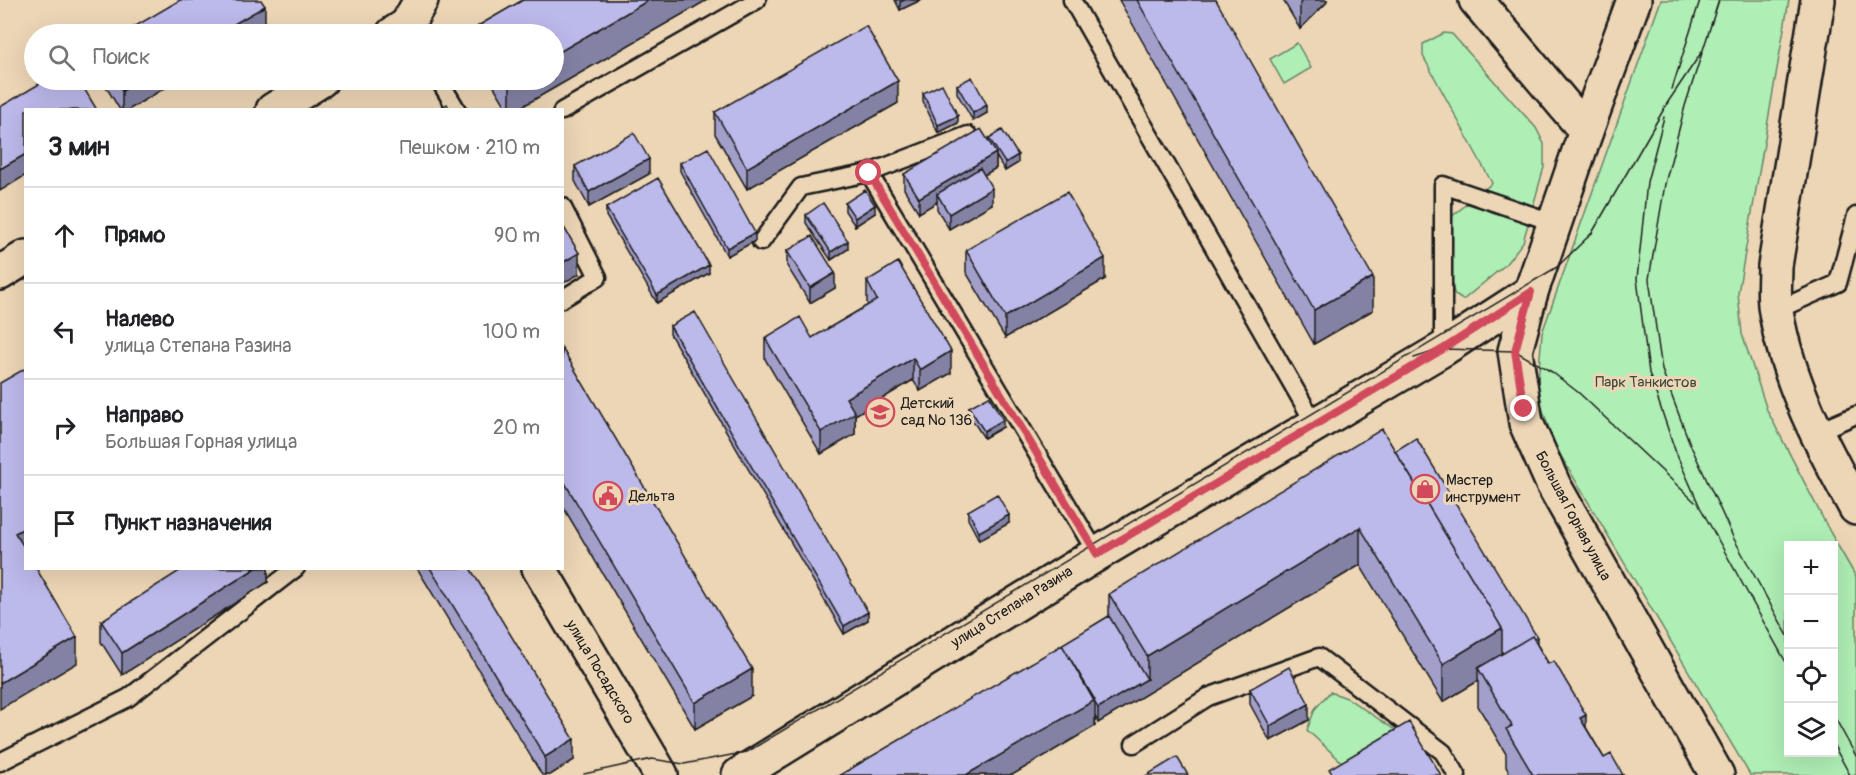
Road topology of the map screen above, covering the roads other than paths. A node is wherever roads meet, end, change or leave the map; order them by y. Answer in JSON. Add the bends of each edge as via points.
{"nodes":[{"id":1,"x":757,"y":0,"type":"edge"},
{"id":2,"x":1071,"y":0,"type":"edge"},
{"id":3,"x":1476,"y":0,"type":"edge"},
{"id":4,"x":1634,"y":0,"type":"edge"},
{"id":5,"x":1818,"y":0,"type":"edge"},
{"id":6,"x":305,"y":90,"type":"edge"},
{"id":7,"x":445,"y":90,"type":"edge"},
{"id":8,"x":276,"y":108,"type":"edge"},
{"id":9,"x":456,"y":108,"type":"edge"},
{"id":10,"x":564,"y":110,"type":"edge"},
{"id":11,"x":1586,"y":131,"type":"junction"},
{"id":12,"x":968,"y":135,"type":"edge"},
{"id":13,"x":869,"y":173,"type":"junction"},
{"id":14,"x":564,"y":210,"type":"edge"},
{"id":15,"x":1856,"y":216,"type":"edge"},
{"id":16,"x":1555,"y":223,"type":"junction"},
{"id":17,"x":761,"y":242,"type":"dead end"},
{"id":18,"x":24,"y":259,"type":"edge"},
{"id":19,"x":0,"y":273,"type":"edge"},
{"id":20,"x":1531,"y":292,"type":"junction"},
{"id":21,"x":564,"y":298,"type":"edge"},
{"id":22,"x":1775,"y":311,"type":"junction"},
{"id":23,"x":1443,"y":349,"type":"junction"},
{"id":24,"x":1856,"y":415,"type":"edge"},
{"id":25,"x":1315,"y":424,"type":"junction"},
{"id":26,"x":1816,"y":432,"type":"junction"},
{"id":27,"x":1856,"y":508,"type":"edge"},
{"id":28,"x":1097,"y":554,"type":"junction"},
{"id":29,"x":293,"y":570,"type":"edge"},
{"id":30,"x":540,"y":570,"type":"edge"},
{"id":31,"x":1134,"y":744,"type":"dead end"},
{"id":32,"x":0,"y":762,"type":"edge"},
{"id":33,"x":661,"y":775,"type":"edge"},
{"id":34,"x":740,"y":775,"type":"edge"},
{"id":35,"x":1457,"y":775,"type":"edge"},
{"id":36,"x":1717,"y":775,"type":"edge"}],
"edges":[{"from":1,"to":10,"type":"lane"},
{"from":2,"to":25,"type":"lane"},
{"from":3,"to":11,"type":"street"},
{"from":4,"to":11,"type":"street","name":"Большая Горная улица"},
{"from":5,"to":22,"type":"street","via":[[1775,266]]},
{"from":6,"to":8,"type":"street"},
{"from":7,"to":9,"type":"lane"},
{"from":11,"to":16,"type":"street","name":"Большая Горная улица"},
{"from":12,"to":13,"type":"lane"},
{"from":13,"to":17,"type":"lane","via":[[801,187]]},
{"from":13,"to":28,"type":"lane"},
{"from":14,"to":21,"type":"lane","via":[[598,278]]},
{"from":15,"to":22,"type":"lane","via":[[1838,282]]},
{"from":16,"to":20,"type":"street","name":"Большая Горная улица"},
{"from":16,"to":23,"type":"lane","via":[[1443,185]]},
{"from":18,"to":19,"type":"street"},
{"from":20,"to":23,"type":"street","name":"улица Степана Разина"},
{"from":20,"to":36,"type":"street","name":"Большая Горная улица","via":[[1515,351],[1527,423],[1553,484]]},
{"from":22,"to":26,"type":"street","via":[[1791,375]]},
{"from":23,"to":25,"type":"street","name":"улица Степана Разина"},
{"from":24,"to":26,"type":"lane"},
{"from":25,"to":28,"type":"street","name":"улица Степана Разина"},
{"from":26,"to":27,"type":"street"},
{"from":28,"to":34,"type":"street","name":"улица Степана Разина"},
{"from":29,"to":32,"type":"lane","via":[[128,698]]},
{"from":30,"to":33,"type":"street","name":"улица Посадского"},
{"from":31,"to":35,"type":"lane","via":[[1208,697],[1319,657],[1443,752]]}]}
